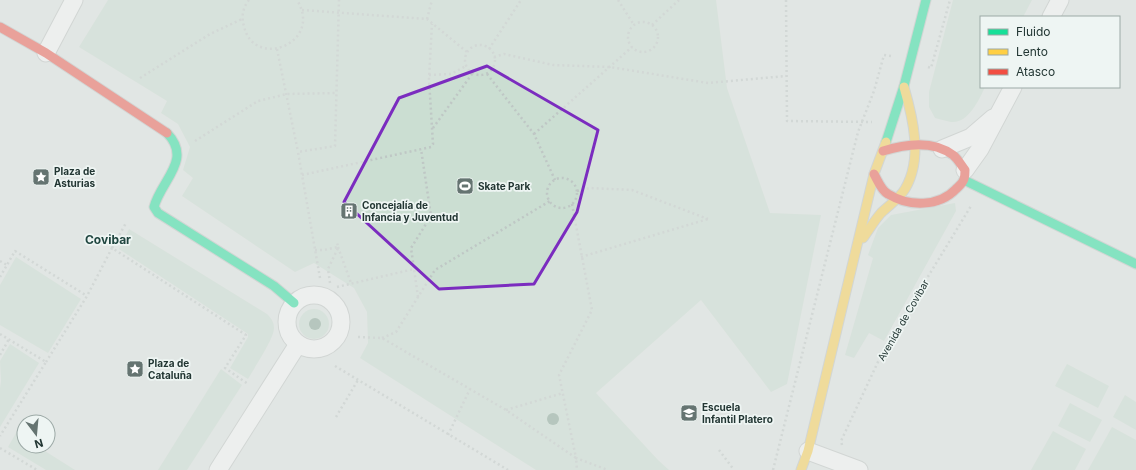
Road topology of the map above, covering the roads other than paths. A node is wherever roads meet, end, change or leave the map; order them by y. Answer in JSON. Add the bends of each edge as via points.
{"nodes":[{"id":1,"x":74,"y":0,"type":"edge"},
{"id":2,"x":926,"y":0,"type":"edge"},
{"id":3,"x":1060,"y":0,"type":"edge"},
{"id":4,"x":1052,"y":16,"type":"edge"},
{"id":5,"x":0,"y":27,"type":"edge"},
{"id":6,"x":46,"y":53,"type":"junction"},
{"id":7,"x":904,"y":86,"type":"junction"},
{"id":8,"x":1011,"y":88,"type":"edge"},
{"id":9,"x":998,"y":114,"type":"junction"},
{"id":10,"x":914,"y":144,"type":"junction"},
{"id":11,"x":942,"y":149,"type":"junction"},
{"id":12,"x":883,"y":151,"type":"junction"},
{"id":13,"x":874,"y":174,"type":"junction"},
{"id":14,"x":964,"y":175,"type":"junction"},
{"id":15,"x":898,"y":198,"type":"junction"},
{"id":16,"x":858,"y":244,"type":"junction"},
{"id":17,"x":1136,"y":264,"type":"edge"},
{"id":18,"x":294,"y":303,"type":"junction"},
{"id":19,"x":298,"y":344,"type":"junction"},
{"id":20,"x":808,"y":451,"type":"junction"},
{"id":21,"x":218,"y":470,"type":"edge"},
{"id":22,"x":801,"y":470,"type":"edge"},
{"id":23,"x":859,"y":470,"type":"edge"}],
"edges":[{"from":1,"to":6,"type":"street"},
{"from":2,"to":7,"type":"street"},
{"from":3,"to":4,"type":"street"},
{"from":5,"to":6,"type":"street"},
{"from":6,"to":18,"type":"street","via":[[168,134],[177,148],[176,165],[156,199],[154,207],[158,213],[274,286]]},
{"from":7,"to":10,"type":"street"},
{"from":7,"to":12,"type":"street"},
{"from":8,"to":9,"type":"street"},
{"from":9,"to":11,"type":"street","via":[[971,137]]},
{"from":9,"to":14,"type":"street"},
{"from":10,"to":11,"type":"street"},
{"from":10,"to":12,"type":"street"},
{"from":10,"to":15,"type":"street","via":[[913,170],[906,188]]},
{"from":11,"to":14,"type":"street","via":[[954,156]]},
{"from":12,"to":13,"type":"street"},
{"from":13,"to":15,"type":"street","via":[[880,186]]},
{"from":13,"to":16,"type":"street"},
{"from":14,"to":15,"type":"street","via":[[954,192],[940,201],[912,203]]},
{"from":14,"to":17,"type":"street"},
{"from":15,"to":16,"type":"street","via":[[879,216]]},
{"from":16,"to":20,"type":"street"},
{"from":18,"to":19,"type":"street","via":[[287,320],[292,337]]},
{"from":18,"to":19,"type":"street","via":[[310,295],[319,295],[334,304],[341,320],[337,336],[331,343],[314,349]]},
{"from":19,"to":21,"type":"street"},
{"from":20,"to":22,"type":"street"},
{"from":20,"to":23,"type":"street"}]}
